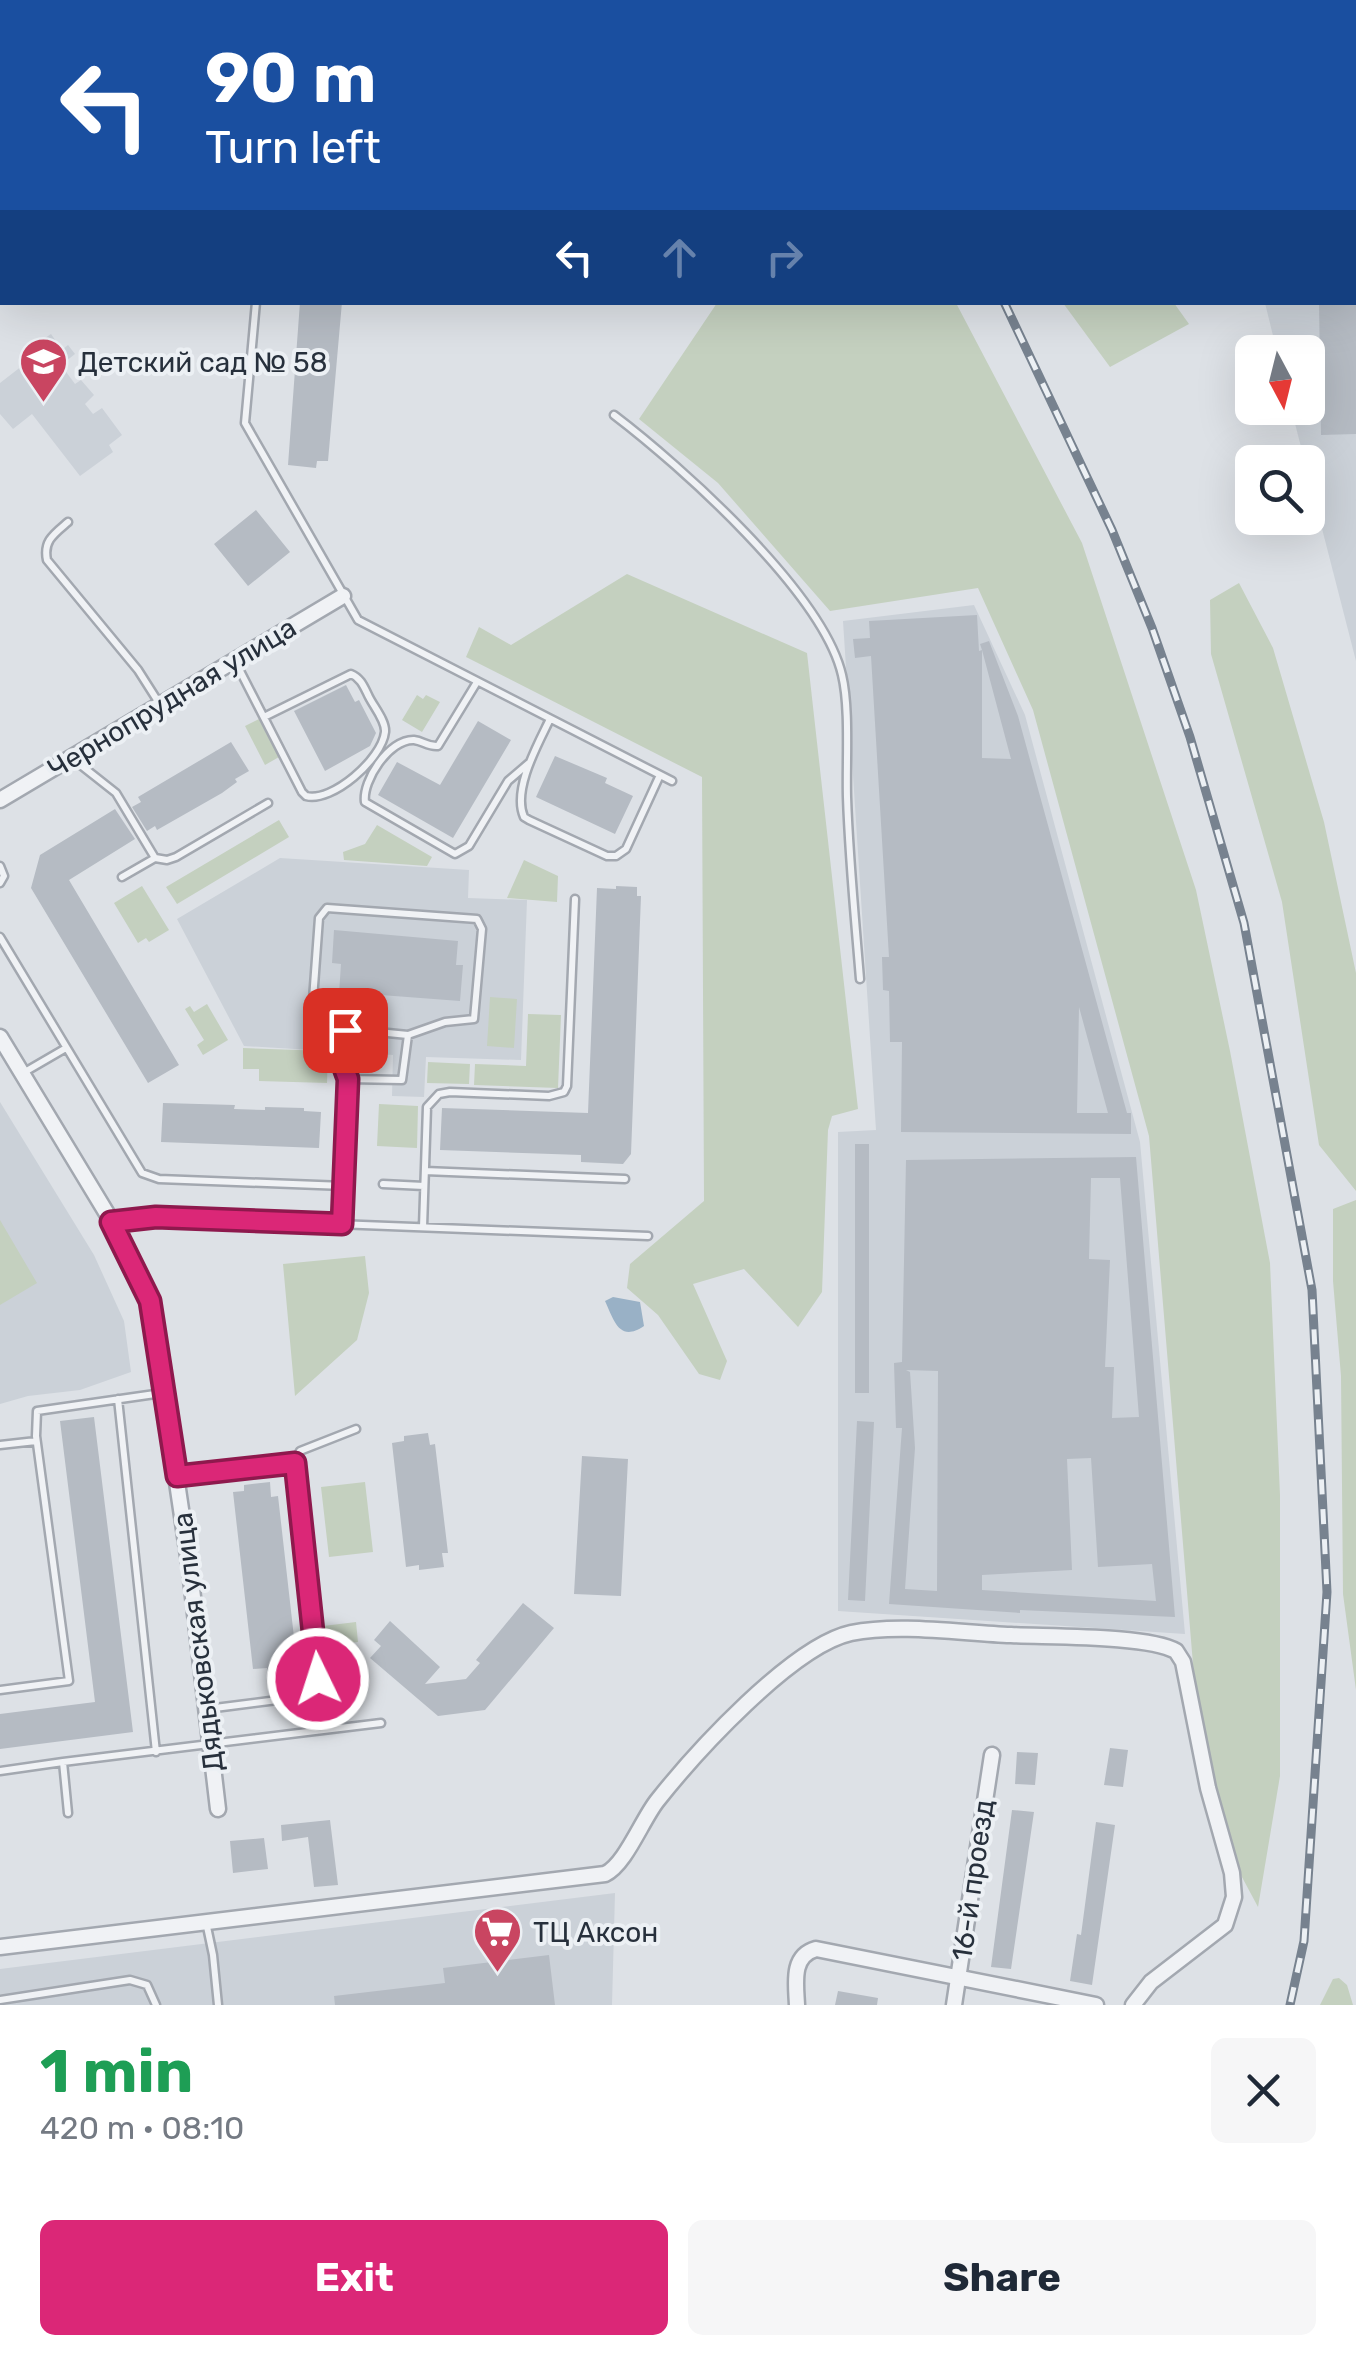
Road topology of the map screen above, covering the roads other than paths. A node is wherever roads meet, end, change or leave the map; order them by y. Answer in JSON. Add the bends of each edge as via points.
{"nodes":[{"id":1,"x":256,"y":305,"type":"edge"},
{"id":2,"x":614,"y":415,"type":"dead end"},
{"id":3,"x":68,"y":522,"type":"dead end"},
{"id":4,"x":344,"y":596,"type":"junction"},
{"id":5,"x":234,"y":661,"type":"junction"},
{"id":6,"x":476,"y":682,"type":"junction"},
{"id":7,"x":160,"y":705,"type":"junction"},
{"id":8,"x":264,"y":717,"type":"junction"},
{"id":9,"x":550,"y":719,"type":"junction"},
{"id":10,"x":71,"y":758,"type":"junction"},
{"id":11,"x":529,"y":764,"type":"junction"},
{"id":12,"x":660,"y":774,"type":"junction"},
{"id":13,"x":672,"y":781,"type":"dead end"},
{"id":14,"x":0,"y":800,"type":"edge"},
{"id":15,"x":268,"y":803,"type":"dead end"},
{"id":16,"x":155,"y":858,"type":"junction"},
{"id":17,"x":0,"y":866,"type":"edge"},
{"id":18,"x":122,"y":878,"type":"dead end"},
{"id":19,"x":0,"y":883,"type":"edge"},
{"id":20,"x":575,"y":899,"type":"dead end"},
{"id":21,"x":0,"y":937,"type":"edge"},
{"id":22,"x":860,"y":979,"type":"dead end"},
{"id":23,"x":345,"y":1030,"type":"junction"},
{"id":24,"x":408,"y":1034,"type":"junction"},
{"id":25,"x":0,"y":1037,"type":"edge"},
{"id":26,"x":66,"y":1048,"type":"junction"},
{"id":27,"x":22,"y":1074,"type":"junction"},
{"id":28,"x":348,"y":1079,"type":"junction"},
{"id":29,"x":425,"y":1171,"type":"junction"},
{"id":30,"x":625,"y":1179,"type":"dead end"},
{"id":31,"x":383,"y":1184,"type":"dead end"},
{"id":32,"x":344,"y":1186,"type":"junction"},
{"id":33,"x":424,"y":1186,"type":"junction"},
{"id":34,"x":111,"y":1222,"type":"junction"},
{"id":35,"x":342,"y":1224,"type":"junction"},
{"id":36,"x":423,"y":1227,"type":"junction"},
{"id":37,"x":648,"y":1236,"type":"dead end"},
{"id":38,"x":165,"y":1392,"type":"junction"},
{"id":39,"x":118,"y":1399,"type":"junction"},
{"id":40,"x":356,"y":1429,"type":"dead end"},
{"id":41,"x":36,"y":1441,"type":"junction"},
{"id":42,"x":0,"y":1446,"type":"edge"},
{"id":43,"x":295,"y":1463,"type":"junction"},
{"id":44,"x":177,"y":1476,"type":"junction"},
{"id":45,"x":0,"y":1690,"type":"edge"},
{"id":46,"x":206,"y":1709,"type":"junction"},
{"id":47,"x":381,"y":1723,"type":"dead end"},
{"id":48,"x":210,"y":1746,"type":"junction"},
{"id":49,"x":156,"y":1752,"type":"junction"},
{"id":50,"x":992,"y":1755,"type":"dead end"},
{"id":51,"x":62,"y":1762,"type":"junction"},
{"id":52,"x":0,"y":1772,"type":"edge"},
{"id":53,"x":218,"y":1808,"type":"dead end"},
{"id":54,"x":68,"y":1813,"type":"dead end"},
{"id":55,"x":206,"y":1921,"type":"junction"},
{"id":56,"x":0,"y":1947,"type":"edge"},
{"id":57,"x":960,"y":1978,"type":"junction"},
{"id":58,"x":0,"y":2000,"type":"edge"},
{"id":59,"x":156,"y":2005,"type":"edge"},
{"id":60,"x":218,"y":2005,"type":"edge"},
{"id":61,"x":797,"y":2005,"type":"edge"},
{"id":62,"x":954,"y":2005,"type":"edge"},
{"id":63,"x":1096,"y":2005,"type":"edge"},
{"id":64,"x":1134,"y":2005,"type":"edge"}],
"edges":[{"from":1,"to":4,"type":"lane","via":[[245,423]]},
{"from":2,"to":22,"type":"lane","via":[[658,448],[753,541],[833,646],[843,678]]},
{"from":3,"to":7,"type":"lane","via":[[49,538],[47,560]]},
{"from":4,"to":5,"type":"street","name":"Чернопрудная улица"},
{"from":4,"to":6,"type":"lane","via":[[367,626]]},
{"from":5,"to":7,"type":"street","name":"Чернопрудная улица"},
{"from":5,"to":8,"type":"lane"},
{"from":6,"to":9,"type":"lane"},
{"from":6,"to":11,"type":"lane","via":[[438,746],[410,740],[386,753],[365,789],[365,802],[455,854],[469,846],[508,780]]},
{"from":7,"to":10,"type":"street","name":"Чернопрудная улица"},
{"from":8,"to":8,"type":"lane","via":[[311,798],[359,776],[385,734],[361,680],[351,674]]},
{"from":9,"to":11,"type":"lane"},
{"from":9,"to":12,"type":"lane"},
{"from":10,"to":14,"type":"street","name":"Чернопрудная улица"},
{"from":10,"to":16,"type":"lane","via":[[116,793]]},
{"from":11,"to":12,"type":"lane","via":[[520,803],[524,817],[607,856],[626,849]]},
{"from":12,"to":13,"type":"lane"},
{"from":15,"to":16,"type":"lane","via":[[176,857]]},
{"from":16,"to":18,"type":"lane"},
{"from":17,"to":19,"type":"lane"},
{"from":20,"to":29,"type":"lane","via":[[568,1086],[549,1096],[439,1094],[427,1107]]},
{"from":21,"to":26,"type":"lane"},
{"from":23,"to":24,"type":"lane"},
{"from":23,"to":24,"type":"lane","via":[[313,1020],[322,912],[477,919],[482,929],[474,1018]]},
{"from":23,"to":28,"type":"lane"},
{"from":24,"to":28,"type":"lane","via":[[402,1080]]},
{"from":25,"to":27,"type":"street","name":"Дядьковская улица"},
{"from":26,"to":27,"type":"lane"},
{"from":26,"to":32,"type":"lane","via":[[142,1174]]},
{"from":27,"to":34,"type":"street","name":"Дядьковская улица"},
{"from":28,"to":32,"type":"lane"},
{"from":29,"to":30,"type":"lane"},
{"from":29,"to":33,"type":"lane"},
{"from":31,"to":33,"type":"lane"},
{"from":32,"to":35,"type":"lane"},
{"from":33,"to":36,"type":"lane"},
{"from":34,"to":35,"type":"lane","via":[[156,1217]]},
{"from":34,"to":38,"type":"street","name":"Дядьковская улица","via":[[150,1301]]},
{"from":35,"to":36,"type":"lane"},
{"from":36,"to":37,"type":"lane"},
{"from":38,"to":39,"type":"lane"},
{"from":38,"to":44,"type":"street","name":"Дядьковская улица"},
{"from":39,"to":41,"type":"lane","via":[[37,1411]]},
{"from":39,"to":49,"type":"lane"},
{"from":40,"to":43,"type":"lane","via":[[300,1451]]},
{"from":41,"to":42,"type":"lane"},
{"from":41,"to":45,"type":"lane","via":[[69,1681]]},
{"from":43,"to":44,"type":"lane"},
{"from":43,"to":46,"type":"lane","via":[[318,1679],[301,1698]]},
{"from":44,"to":46,"type":"street","name":"Дядьковская улица"},
{"from":46,"to":48,"type":"street","name":"Дядьковская улица"},
{"from":47,"to":48,"type":"lane"},
{"from":48,"to":49,"type":"lane"},
{"from":48,"to":53,"type":"street","name":"Дядьковская улица"},
{"from":49,"to":51,"type":"lane"},
{"from":50,"to":57,"type":"street","name":"16-й проезд"},
{"from":51,"to":52,"type":"lane"},
{"from":51,"to":54,"type":"lane"},
{"from":55,"to":56,"type":"street"},
{"from":55,"to":60,"type":"lane"},
{"from":55,"to":64,"type":"street","via":[[612,1871],[656,1803],[706,1747],[792,1664],[850,1634],[1162,1644],[1183,1662],[1234,1897],[1225,1925],[1151,1982]]},
{"from":57,"to":61,"type":"street","via":[[816,1949],[800,1960]]},
{"from":57,"to":62,"type":"street","name":"16-й проезд"},
{"from":57,"to":63,"type":"street"},
{"from":58,"to":59,"type":"lane","via":[[130,1980],[147,1985]]}]}
